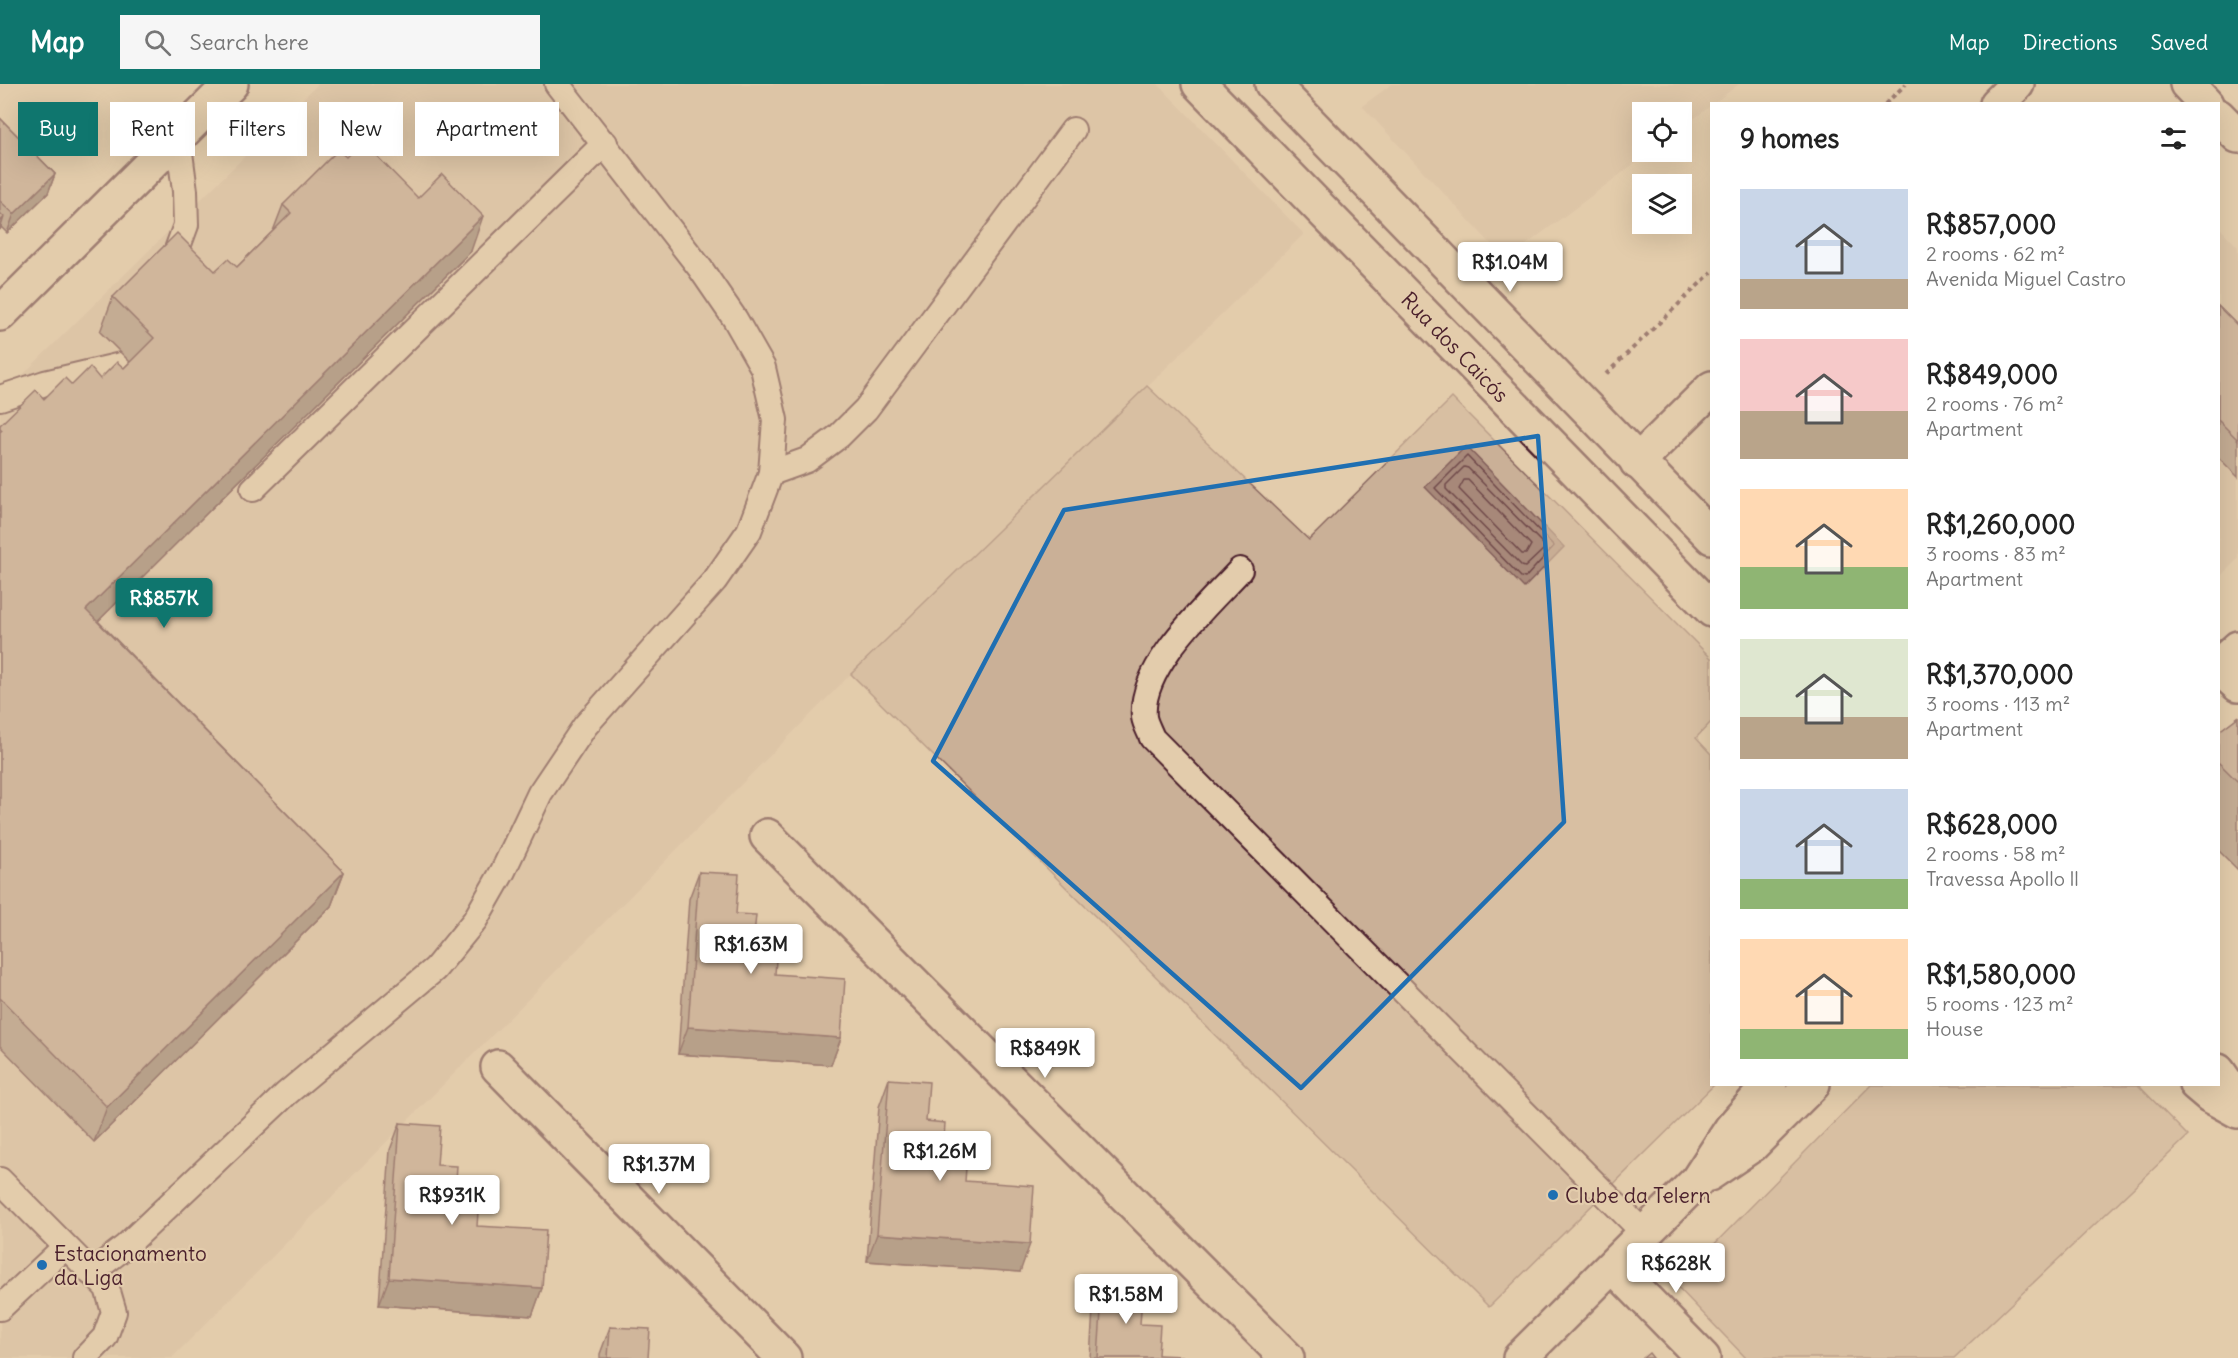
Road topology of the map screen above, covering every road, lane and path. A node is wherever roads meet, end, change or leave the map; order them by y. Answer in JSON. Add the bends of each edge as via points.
{"nodes":[{"id":1,"x":231,"y":84,"type":"edge"},
{"id":2,"x":557,"y":84,"type":"edge"},
{"id":3,"x":1199,"y":84,"type":"edge"},
{"id":4,"x":1272,"y":84,"type":"edge"},
{"id":5,"x":1906,"y":84,"type":"edge"},
{"id":6,"x":2017,"y":84,"type":"edge"},
{"id":7,"x":2187,"y":84,"type":"edge"},
{"id":8,"x":1887,"y":102,"type":"edge"},
{"id":9,"x":1999,"y":102,"type":"edge"},
{"id":10,"x":2204,"y":102,"type":"edge"},
{"id":11,"x":2220,"y":118,"type":"edge"},
{"id":12,"x":195,"y":120,"type":"edge"},
{"id":13,"x":1073,"y":130,"type":"dead end"},
{"id":14,"x":2238,"y":136,"type":"edge"},
{"id":15,"x":605,"y":143,"type":"junction"},
{"id":16,"x":159,"y":156,"type":"edge"},
{"id":17,"x":180,"y":156,"type":"edge"},
{"id":18,"x":1710,"y":274,"type":"edge"},
{"id":19,"x":188,"y":288,"type":"edge"},
{"id":20,"x":0,"y":314,"type":"edge"},
{"id":21,"x":130,"y":363,"type":"edge"},
{"id":22,"x":1710,"y":390,"type":"edge"},
{"id":23,"x":0,"y":398,"type":"edge"},
{"id":24,"x":1578,"y":401,"type":"junction"},
{"id":25,"x":1637,"y":462,"type":"junction"},
{"id":26,"x":771,"y":473,"type":"junction"},
{"id":27,"x":253,"y":489,"type":"dead end"},
{"id":28,"x":1710,"y":535,"type":"edge"},
{"id":29,"x":1240,"y":570,"type":"dead end"},
{"id":30,"x":1710,"y":608,"type":"edge"},
{"id":31,"x":2238,"y":648,"type":"edge"},
{"id":32,"x":2220,"y":665,"type":"edge"},
{"id":33,"x":2220,"y":669,"type":"edge"},
{"id":34,"x":2238,"y":685,"type":"edge"},
{"id":35,"x":767,"y":836,"type":"dead end"},
{"id":36,"x":498,"y":1067,"type":"dead end"},
{"id":37,"x":2220,"y":1074,"type":"edge"},
{"id":38,"x":1768,"y":1086,"type":"edge"},
{"id":39,"x":1811,"y":1086,"type":"edge"},
{"id":40,"x":2198,"y":1086,"type":"edge"},
{"id":41,"x":2238,"y":1100,"type":"edge"},
{"id":42,"x":2238,"y":1111,"type":"edge"},
{"id":43,"x":0,"y":1180,"type":"edge"},
{"id":44,"x":1697,"y":1181,"type":"junction"},
{"id":45,"x":1646,"y":1234,"type":"junction"},
{"id":46,"x":65,"y":1247,"type":"junction"},
{"id":47,"x":1613,"y":1266,"type":"junction"},
{"id":48,"x":91,"y":1273,"type":"junction"},
{"id":49,"x":0,"y":1308,"type":"edge"},
{"id":50,"x":85,"y":1358,"type":"edge"},
{"id":51,"x":783,"y":1358,"type":"edge"},
{"id":52,"x":1287,"y":1358,"type":"edge"},
{"id":53,"x":1520,"y":1358,"type":"edge"},
{"id":54,"x":1703,"y":1358,"type":"edge"}],
"edges":[{"from":1,"to":12,"type":"street"},
{"from":2,"to":15,"type":"lane"},
{"from":3,"to":30,"type":"street","name":"Rua dos Caicós"},
{"from":4,"to":24,"type":"street"},
{"from":5,"to":8,"type":"path"},
{"from":6,"to":9,"type":"street"},
{"from":7,"to":10,"type":"street"},
{"from":11,"to":14,"type":"street"},
{"from":13,"to":26,"type":"lane","via":[[866,409],[807,460]]},
{"from":15,"to":26,"type":"lane","via":[[700,268],[762,368],[775,420]]},
{"from":15,"to":27,"type":"lane"},
{"from":16,"to":20,"type":"street"},
{"from":17,"to":19,"type":"lane","via":[[186,225],[169,264]]},
{"from":18,"to":24,"type":"path"},
{"from":21,"to":23,"type":"lane"},
{"from":22,"to":25,"type":"street"},
{"from":24,"to":25,"type":"street"},
{"from":25,"to":28,"type":"street"},
{"from":26,"to":48,"type":"lane","via":[[749,531],[715,580],[585,726],[540,792],[475,920],[435,969],[286,1094],[126,1246]]},
{"from":29,"to":45,"type":"lane","via":[[1160,660],[1148,687],[1144,717],[1152,738]]},
{"from":31,"to":32,"type":"street"},
{"from":33,"to":34,"type":"street"},
{"from":35,"to":52,"type":"street"},
{"from":36,"to":51,"type":"street"},
{"from":37,"to":41,"type":"street"},
{"from":38,"to":44,"type":"street","via":[[1731,1129]]},
{"from":39,"to":44,"type":"street","via":[[1752,1145]]},
{"from":40,"to":42,"type":"street"},
{"from":43,"to":46,"type":"lane"},
{"from":44,"to":45,"type":"street"},
{"from":45,"to":47,"type":"street"},
{"from":46,"to":48,"type":"lane"},
{"from":46,"to":49,"type":"lane"},
{"from":47,"to":53,"type":"street"},
{"from":47,"to":54,"type":"street"},
{"from":48,"to":50,"type":"lane","via":[[107,1288],[114,1312],[105,1337]]}]}
